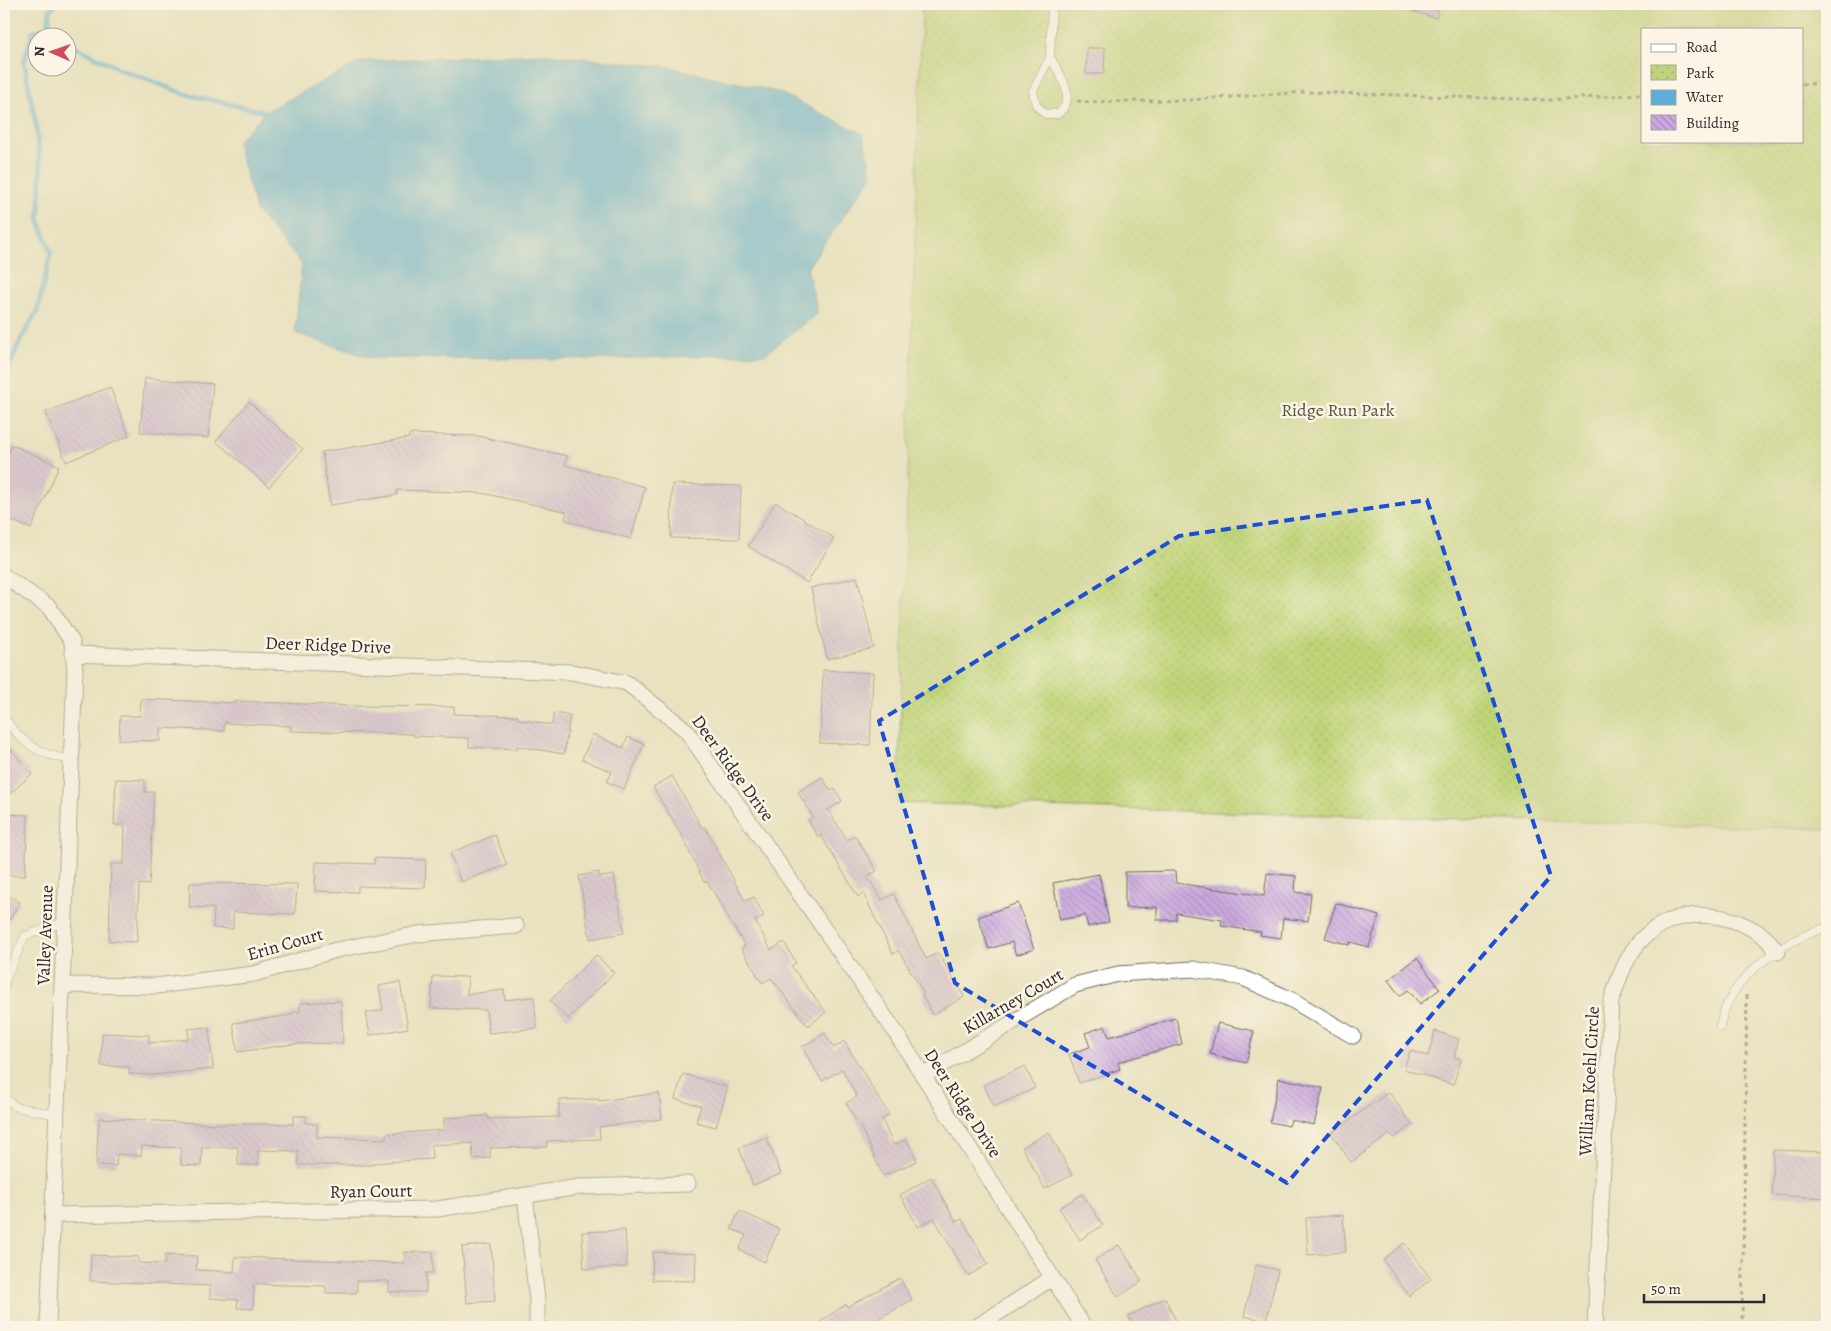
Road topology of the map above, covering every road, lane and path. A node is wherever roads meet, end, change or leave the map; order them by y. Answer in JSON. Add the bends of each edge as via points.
{"nodes":[{"id":1,"x":1052,"y":4,"type":"edge"},
{"id":2,"x":1050,"y":57,"type":"junction"},
{"id":3,"x":1827,"y":83,"type":"edge"},
{"id":4,"x":1804,"y":84,"type":"edge"},
{"id":5,"x":1641,"y":94,"type":"edge"},
{"id":6,"x":1069,"y":99,"type":"junction"},
{"id":7,"x":4,"y":576,"type":"edge"},
{"id":8,"x":73,"y":654,"type":"junction"},
{"id":9,"x":4,"y":717,"type":"edge"},
{"id":10,"x":71,"y":760,"type":"junction"},
{"id":11,"x":64,"y":922,"type":"junction"},
{"id":12,"x":516,"y":926,"type":"dead end"},
{"id":13,"x":1827,"y":927,"type":"edge"},
{"id":14,"x":1778,"y":952,"type":"junction"},
{"id":15,"x":1747,"y":976,"type":"junction"},
{"id":16,"x":62,"y":985,"type":"junction"},
{"id":17,"x":4,"y":990,"type":"edge"},
{"id":18,"x":1720,"y":1027,"type":"dead end"},
{"id":19,"x":1353,"y":1036,"type":"dead end"},
{"id":20,"x":923,"y":1076,"type":"junction"},
{"id":21,"x":4,"y":1097,"type":"edge"},
{"id":22,"x":57,"y":1115,"type":"junction"},
{"id":23,"x":688,"y":1184,"type":"dead end"},
{"id":24,"x":525,"y":1195,"type":"junction"},
{"id":25,"x":53,"y":1215,"type":"junction"},
{"id":26,"x":1052,"y":1278,"type":"junction"},
{"id":27,"x":48,"y":1327,"type":"edge"},
{"id":28,"x":537,"y":1327,"type":"edge"},
{"id":29,"x":976,"y":1327,"type":"edge"},
{"id":30,"x":1084,"y":1327,"type":"edge"},
{"id":31,"x":1595,"y":1327,"type":"edge"},
{"id":32,"x":1742,"y":1327,"type":"edge"}],
"edges":[{"from":1,"to":2,"type":"lane"},
{"from":2,"to":6,"type":"lane","via":[[1066,86]]},
{"from":2,"to":6,"type":"lane","via":[[1033,91],[1036,105],[1045,114],[1058,114],[1066,108]]},
{"from":3,"to":4,"type":"path"},
{"from":5,"to":6,"type":"path","via":[[1548,100],[1327,92],[1188,100],[1088,102]]},
{"from":7,"to":8,"type":"street","name":"Valley Avenue","via":[[49,607],[72,642]]},
{"from":8,"to":10,"type":"street","name":"Valley Avenue"},
{"from":8,"to":20,"type":"street","name":"Deer Ridge Drive","via":[[571,672],[627,683],[686,730]]},
{"from":9,"to":10,"type":"lane","via":[[32,748],[48,756]]},
{"from":10,"to":11,"type":"street","name":"Valley Avenue"},
{"from":11,"to":16,"type":"street","name":"Valley Avenue"},
{"from":11,"to":17,"type":"lane","via":[[25,936]]},
{"from":12,"to":16,"type":"street","name":"Erin Court","via":[[409,936],[336,950],[254,974],[156,986]]},
{"from":13,"to":14,"type":"lane","via":[[1811,932]]},
{"from":14,"to":15,"type":"lane"},
{"from":14,"to":31,"type":"street","name":"William Koehl Circle","via":[[1764,935],[1739,923],[1718,915],[1692,915],[1667,923],[1644,937],[1618,979],[1611,1002]]},
{"from":15,"to":18,"type":"lane","via":[[1730,998]]},
{"from":15,"to":32,"type":"path"},
{"from":16,"to":22,"type":"street","name":"Valley Avenue"},
{"from":19,"to":20,"type":"street","name":"Killarney Court","via":[[1292,1000],[1243,978],[1193,970],[1118,974],[1075,985]]},
{"from":20,"to":26,"type":"street","name":"Deer Ridge Drive"},
{"from":21,"to":22,"type":"lane","via":[[16,1107]]},
{"from":22,"to":25,"type":"street","name":"Valley Avenue"},
{"from":23,"to":24,"type":"street","name":"Ryan Court","via":[[579,1187]]},
{"from":24,"to":25,"type":"street","name":"Ryan Court","via":[[437,1209]]},
{"from":24,"to":28,"type":"street"},
{"from":25,"to":27,"type":"street","name":"Valley Avenue"},
{"from":26,"to":29,"type":"street"},
{"from":26,"to":30,"type":"street","name":"Deer Ridge Drive"}]}
